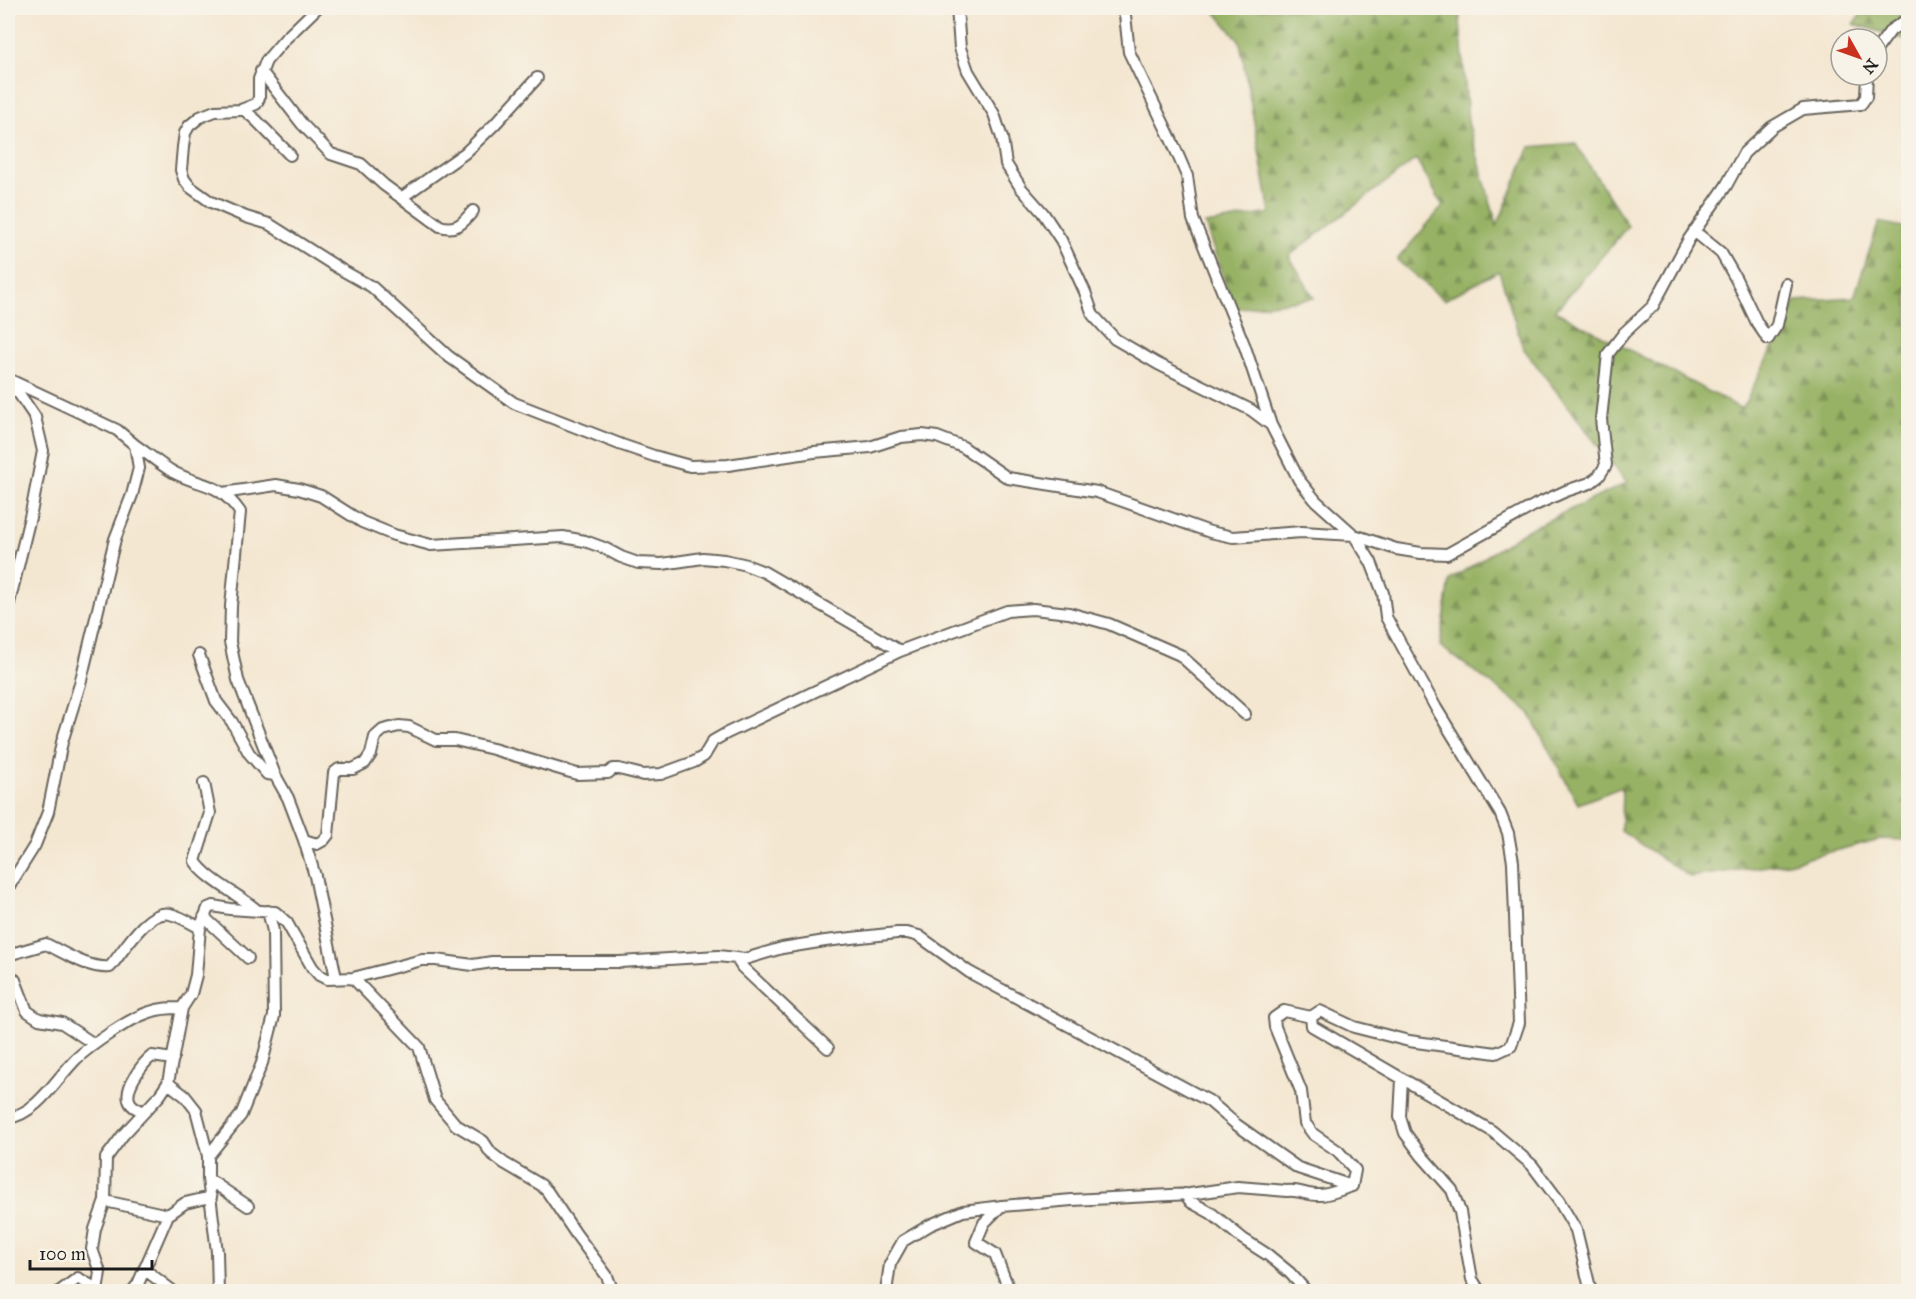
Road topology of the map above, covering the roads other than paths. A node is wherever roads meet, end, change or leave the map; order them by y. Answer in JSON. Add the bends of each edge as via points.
{"nodes":[{"id":1,"x":316,"y":8,"type":"edge"},
{"id":2,"x":957,"y":8,"type":"edge"},
{"id":3,"x":1120,"y":8,"type":"edge"},
{"id":4,"x":1908,"y":19,"type":"edge"},
{"id":5,"x":1889,"y":33,"type":"edge"},
{"id":6,"x":261,"y":71,"type":"junction"},
{"id":7,"x":537,"y":78,"type":"dead end"},
{"id":8,"x":1866,"y":87,"type":"edge"},
{"id":9,"x":243,"y":109,"type":"junction"},
{"id":10,"x":290,"y":155,"type":"dead end"},
{"id":11,"x":401,"y":198,"type":"junction"},
{"id":12,"x":473,"y":211,"type":"dead end"},
{"id":13,"x":1695,"y":231,"type":"junction"},
{"id":14,"x":1786,"y":284,"type":"dead end"},
{"id":15,"x":8,"y":381,"type":"edge"},
{"id":16,"x":1271,"y":425,"type":"junction"},
{"id":17,"x":135,"y":445,"type":"junction"},
{"id":18,"x":223,"y":493,"type":"junction"},
{"id":19,"x":1354,"y":535,"type":"junction"},
{"id":20,"x":8,"y":607,"type":"edge"},
{"id":21,"x":900,"y":651,"type":"junction"},
{"id":22,"x":199,"y":655,"type":"dead end"},
{"id":23,"x":1245,"y":714,"type":"dead end"},
{"id":24,"x":275,"y":776,"type":"junction"},
{"id":25,"x":204,"y":783,"type":"dead end"},
{"id":26,"x":304,"y":840,"type":"junction"},
{"id":27,"x":8,"y":888,"type":"edge"},
{"id":28,"x":263,"y":911,"type":"junction"},
{"id":29,"x":202,"y":922,"type":"junction"},
{"id":30,"x":8,"y":955,"type":"edge"},
{"id":31,"x":248,"y":958,"type":"dead end"},
{"id":32,"x":737,"y":959,"type":"junction"},
{"id":33,"x":8,"y":973,"type":"edge"},
{"id":34,"x":336,"y":978,"type":"junction"},
{"id":35,"x":353,"y":978,"type":"junction"},
{"id":36,"x":182,"y":1008,"type":"junction"},
{"id":37,"x":1311,"y":1017,"type":"junction"},
{"id":38,"x":94,"y":1044,"type":"junction"},
{"id":39,"x":828,"y":1048,"type":"dead end"},
{"id":40,"x":173,"y":1059,"type":"junction"},
{"id":41,"x":1402,"y":1079,"type":"junction"},
{"id":42,"x":168,"y":1083,"type":"junction"},
{"id":43,"x":144,"y":1112,"type":"junction"},
{"id":44,"x":8,"y":1118,"type":"edge"},
{"id":45,"x":208,"y":1156,"type":"junction"},
{"id":46,"x":208,"y":1179,"type":"junction"},
{"id":47,"x":1352,"y":1186,"type":"junction"},
{"id":48,"x":1185,"y":1194,"type":"junction"},
{"id":49,"x":211,"y":1197,"type":"junction"},
{"id":50,"x":105,"y":1201,"type":"junction"},
{"id":51,"x":248,"y":1206,"type":"dead end"},
{"id":52,"x":1002,"y":1206,"type":"junction"},
{"id":53,"x":168,"y":1215,"type":"junction"},
{"id":54,"x":144,"y":1269,"type":"junction"},
{"id":55,"x":97,"y":1290,"type":"edge"},
{"id":56,"x":59,"y":1292,"type":"edge"},
{"id":57,"x":132,"y":1292,"type":"edge"},
{"id":58,"x":174,"y":1292,"type":"edge"},
{"id":59,"x":218,"y":1292,"type":"edge"},
{"id":60,"x":613,"y":1292,"type":"edge"},
{"id":61,"x":886,"y":1292,"type":"edge"},
{"id":62,"x":1010,"y":1292,"type":"edge"},
{"id":63,"x":1307,"y":1292,"type":"edge"},
{"id":64,"x":1480,"y":1292,"type":"edge"},
{"id":65,"x":1591,"y":1292,"type":"edge"}],
"edges":[{"from":1,"to":6,"type":"street"},
{"from":2,"to":16,"type":"street","via":[[960,48],[968,71],[994,114],[1006,164],[1061,240],[1093,315],[1115,339],[1251,410]]},
{"from":3,"to":16,"type":"street","via":[[1125,15],[1129,52],[1187,176],[1193,219],[1245,347]]},
{"from":4,"to":5,"type":"street"},
{"from":6,"to":9,"type":"street","via":[[259,98],[256,104]]},
{"from":6,"to":11,"type":"street","via":[[331,154],[361,164]]},
{"from":7,"to":11,"type":"street","via":[[465,153]]},
{"from":8,"to":13,"type":"street","via":[[1861,104],[1803,110],[1772,127],[1744,153]]},
{"from":9,"to":10,"type":"street"},
{"from":9,"to":19,"type":"street","via":[[215,111],[189,126],[181,170],[190,187],[211,202],[270,224],[372,286],[448,356],[514,403],[622,445],[690,466],[728,465],[870,447],[922,435],[963,447],[1008,478],[1097,492],[1210,532],[1233,537],[1302,532]]},
{"from":11,"to":12,"type":"street","via":[[440,226],[449,228],[457,227]]},
{"from":13,"to":14,"type":"street","via":[[1721,253],[1768,339],[1777,325]]},
{"from":13,"to":19,"type":"street","via":[[1653,306],[1608,354],[1601,419],[1606,465],[1599,476],[1535,505],[1447,554],[1396,549]]},
{"from":15,"to":17,"type":"street","via":[[117,430]]},
{"from":15,"to":20,"type":"street","via":[[34,417],[43,451]]},
{"from":16,"to":19,"type":"street","via":[[1299,480]]},
{"from":17,"to":18,"type":"street","via":[[173,472]]},
{"from":17,"to":27,"type":"street","via":[[139,468],[115,539],[62,742],[48,812],[35,844]]},
{"from":18,"to":21,"type":"street","via":[[276,484],[299,489],[321,496],[362,522],[431,545],[563,537],[585,541],[638,563],[704,558],[743,564],[764,572]]},
{"from":18,"to":24,"type":"street","via":[[240,512],[230,642],[238,680]]},
{"from":19,"to":37,"type":"street","via":[[1377,575],[1386,617],[1508,833],[1513,862],[1519,1023],[1511,1046],[1496,1053],[1409,1041],[1354,1027],[1320,1011]]},
{"from":21,"to":23,"type":"street","via":[[1007,611],[1069,613],[1109,624],[1180,655]]},
{"from":21,"to":26,"type":"street","via":[[727,733],[713,741],[704,756],[661,774],[643,775],[619,769],[577,774],[493,749],[436,740],[409,727],[383,730],[375,737],[365,763],[334,773],[328,835],[317,844]]},
{"from":22,"to":24,"type":"street","via":[[216,701],[249,753],[267,774]]},
{"from":24,"to":26,"type":"street"},
{"from":25,"to":28,"type":"street","via":[[210,813],[195,861],[211,877]]},
{"from":26,"to":34,"type":"street"},
{"from":28,"to":29,"type":"street","via":[[213,906]]},
{"from":28,"to":34,"type":"street","via":[[275,912],[287,923],[319,975]]},
{"from":28,"to":45,"type":"street","via":[[273,931],[274,1017],[262,1063],[240,1115]]},
{"from":29,"to":30,"type":"street","via":[[171,914],[153,917],[110,967],[101,968],[45,944]]},
{"from":29,"to":31,"type":"street"},
{"from":29,"to":36,"type":"street","via":[[196,975]]},
{"from":32,"to":35,"type":"street","via":[[718,956],[473,965],[422,960]]},
{"from":32,"to":39,"type":"street"},
{"from":32,"to":47,"type":"street","via":[[825,941],[897,933],[919,936],[969,972],[1209,1101],[1298,1168]]},
{"from":33,"to":38,"type":"street","via":[[15,980],[27,1011],[39,1019],[62,1023]]},
{"from":34,"to":35,"type":"street"},
{"from":35,"to":60,"type":"street","via":[[419,1047],[435,1100],[444,1111],[456,1125],[483,1141],[491,1153],[547,1191],[607,1276]]},
{"from":36,"to":38,"type":"street","via":[[148,1012]]},
{"from":36,"to":40,"type":"street"},
{"from":37,"to":41,"type":"street","via":[[1312,1026],[1320,1032]]},
{"from":37,"to":47,"type":"street","via":[[1284,1011],[1274,1018],[1275,1027],[1301,1091],[1305,1123],[1355,1170]]},
{"from":38,"to":44,"type":"street","via":[[37,1102],[20,1115]]},
{"from":40,"to":42,"type":"street"},
{"from":40,"to":43,"type":"street","via":[[152,1056],[135,1077],[129,1100],[134,1108]]},
{"from":41,"to":64,"type":"street","via":[[1400,1116],[1405,1133],[1452,1190],[1472,1279]]},
{"from":41,"to":65,"type":"street","via":[[1492,1131],[1533,1165],[1576,1230]]},
{"from":42,"to":43,"type":"street"},
{"from":42,"to":45,"type":"street","via":[[196,1110]]},
{"from":43,"to":50,"type":"street","via":[[106,1158]]},
{"from":45,"to":46,"type":"street"},
{"from":46,"to":49,"type":"street"},
{"from":46,"to":51,"type":"street"},
{"from":47,"to":48,"type":"street","via":[[1321,1195],[1238,1187]]},
{"from":48,"to":52,"type":"street"},
{"from":48,"to":63,"type":"street","via":[[1268,1255]]},
{"from":49,"to":53,"type":"street","via":[[185,1203]]},
{"from":49,"to":59,"type":"street"},
{"from":50,"to":53,"type":"street"},
{"from":50,"to":55,"type":"street","via":[[92,1249],[100,1272]]},
{"from":52,"to":61,"type":"street","via":[[963,1211],[903,1241],[891,1264]]},
{"from":52,"to":62,"type":"street","via":[[984,1223],[976,1242],[995,1254]]},
{"from":53,"to":54,"type":"street"},
{"from":54,"to":57,"type":"street"},
{"from":54,"to":58,"type":"street"},
{"from":55,"to":56,"type":"street","via":[[78,1278]]}]}
